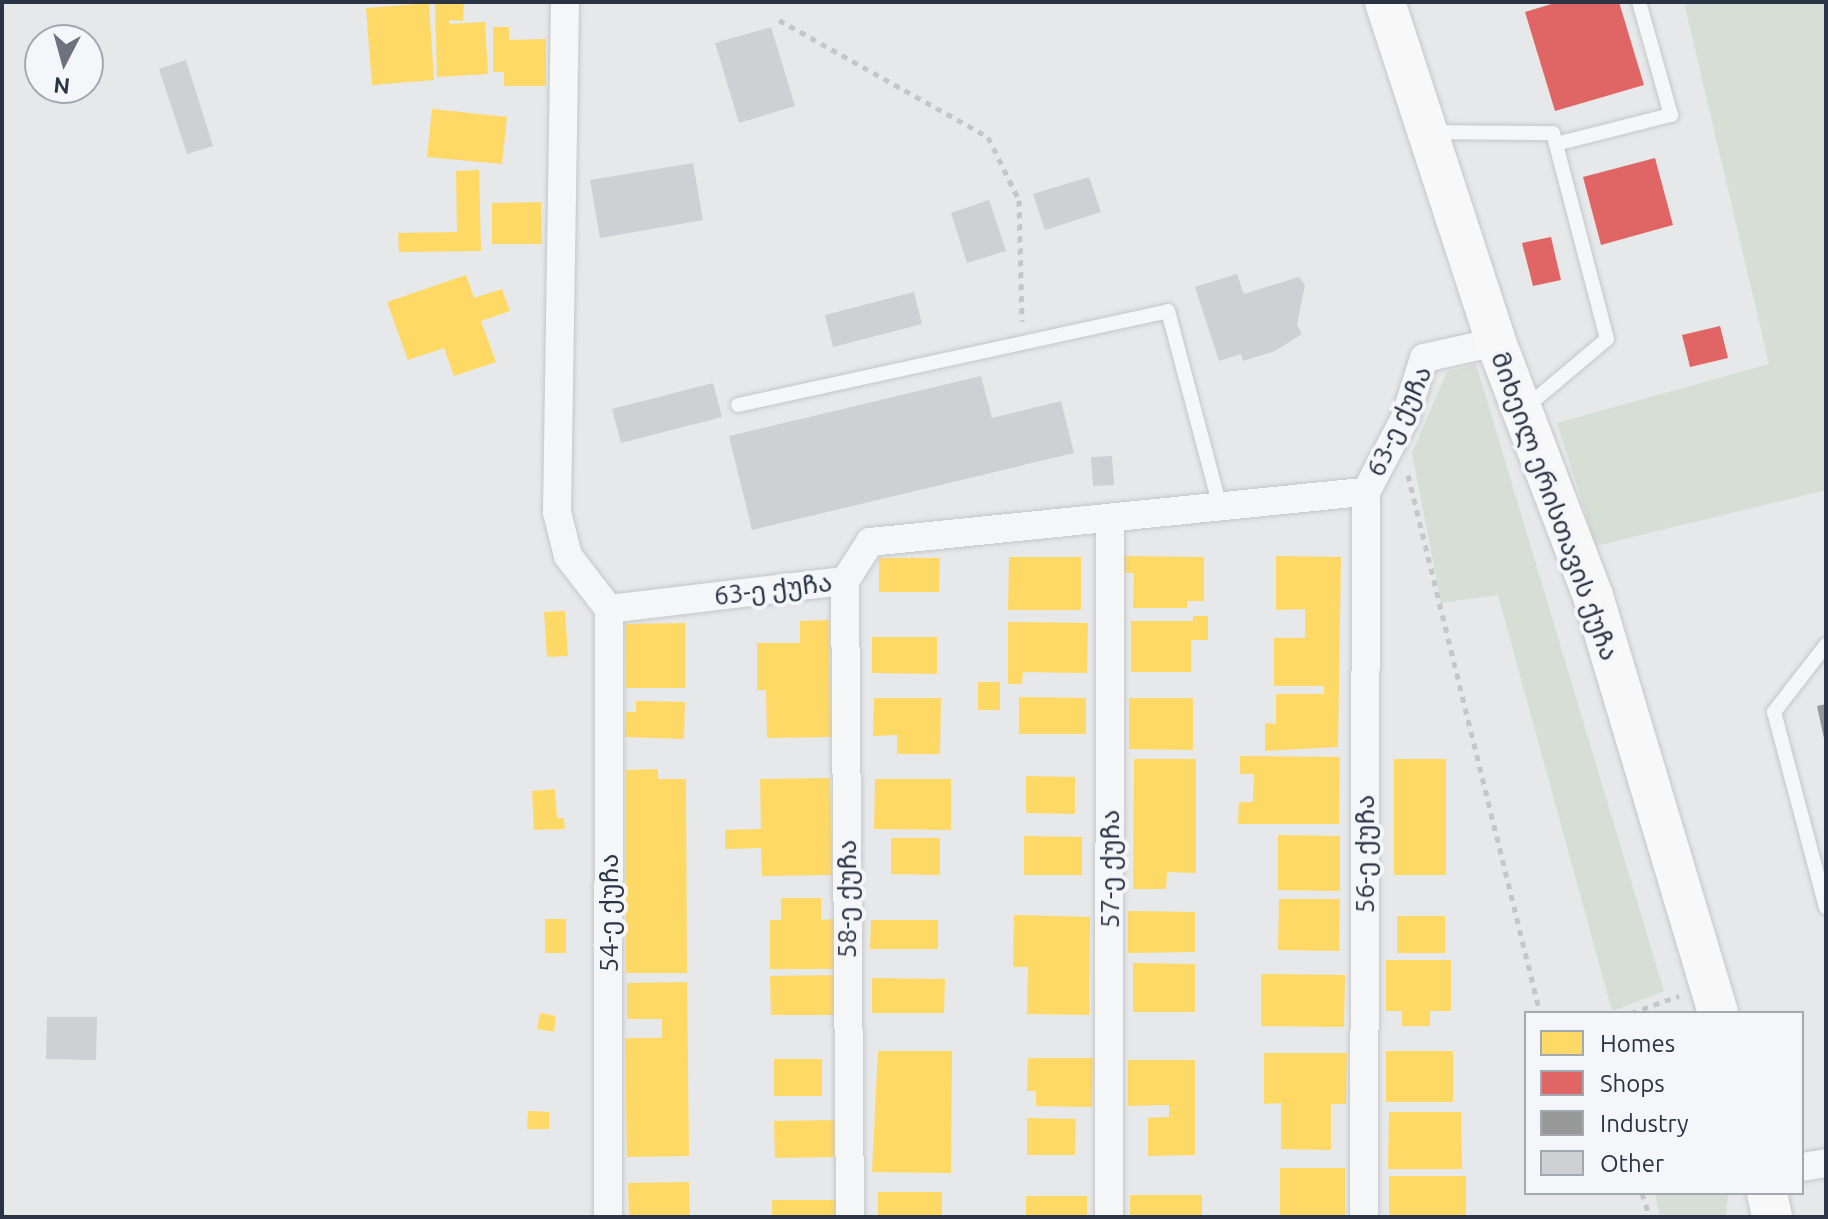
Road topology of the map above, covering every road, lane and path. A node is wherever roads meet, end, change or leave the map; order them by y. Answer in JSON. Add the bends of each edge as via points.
{"nodes":[{"id":1,"x":565,"y":2,"type":"edge"},
{"id":2,"x":1385,"y":2,"type":"edge"},
{"id":3,"x":1639,"y":2,"type":"edge"},
{"id":4,"x":779,"y":20,"type":"dead end"},
{"id":5,"x":1428,"y":132,"type":"junction"},
{"id":6,"x":1556,"y":144,"type":"junction"},
{"id":7,"x":1496,"y":342,"type":"junction"},
{"id":8,"x":1022,"y":343,"type":"junction"},
{"id":9,"x":738,"y":405,"type":"dead end"},
{"id":10,"x":1522,"y":411,"type":"junction"},
{"id":11,"x":1366,"y":492,"type":"junction"},
{"id":12,"x":1221,"y":510,"type":"junction"},
{"id":13,"x":1110,"y":521,"type":"junction"},
{"id":14,"x":845,"y":581,"type":"junction"},
{"id":15,"x":609,"y":609,"type":"junction"},
{"id":16,"x":1826,"y":645,"type":"edge"},
{"id":17,"x":1826,"y":907,"type":"edge"},
{"id":18,"x":1714,"y":1000,"type":"edge"},
{"id":19,"x":1540,"y":1011,"type":"edge"},
{"id":20,"x":1644,"y":1011,"type":"edge"},
{"id":21,"x":1826,"y":1163,"type":"edge"},
{"id":22,"x":1804,"y":1167,"type":"edge"},
{"id":23,"x":1643,"y":1195,"type":"edge"},
{"id":24,"x":1767,"y":1195,"type":"edge"},
{"id":25,"x":608,"y":1217,"type":"edge"},
{"id":26,"x":850,"y":1217,"type":"edge"},
{"id":27,"x":1109,"y":1217,"type":"edge"},
{"id":28,"x":1364,"y":1217,"type":"edge"},
{"id":29,"x":1650,"y":1217,"type":"edge"},
{"id":30,"x":1772,"y":1217,"type":"edge"}],
"edges":[{"from":1,"to":15,"type":"street","via":[[557,512],[568,556]]},
{"from":2,"to":5,"type":"main road","name":"მიხეილ ერისთავის ქუჩა"},
{"from":3,"to":6,"type":"lane","via":[[1671,115]]},
{"from":4,"to":8,"type":"path","via":[[988,137],[1019,200]]},
{"from":5,"to":6,"type":"lane","via":[[1553,133]]},
{"from":5,"to":7,"type":"main road","name":"მიხეილ ერისთავის ქუჩა"},
{"from":6,"to":10,"type":"lane","via":[[1607,339]]},
{"from":7,"to":10,"type":"main road","name":"მიხეილ ერისთავის ქუჩა"},
{"from":7,"to":11,"type":"street","name":"63-ე ქუჩა","via":[[1424,358],[1405,418]]},
{"from":8,"to":9,"type":"lane"},
{"from":8,"to":12,"type":"lane","via":[[1168,311]]},
{"from":10,"to":18,"type":"main road","name":"მიხეილ ერისთავის ქუჩა","via":[[1593,596]]},
{"from":11,"to":12,"type":"street","name":"63-ე ქუჩა"},
{"from":11,"to":19,"type":"path","via":[[1410,475]]},
{"from":11,"to":28,"type":"street","name":"56-ე ქუჩა"},
{"from":12,"to":13,"type":"street","name":"63-ე ქუჩა"},
{"from":13,"to":14,"type":"street","name":"63-ე ქუჩა","via":[[870,542]]},
{"from":13,"to":27,"type":"street","name":"57-ე ქუჩა"},
{"from":14,"to":15,"type":"street","name":"63-ე ქუჩა"},
{"from":14,"to":26,"type":"street","name":"58-ე ქუჩა"},
{"from":15,"to":25,"type":"street","name":"54-ე ქუჩა"},
{"from":16,"to":17,"type":"lane","via":[[1774,712]]},
{"from":18,"to":20,"type":"path"},
{"from":21,"to":22,"type":"street"},
{"from":23,"to":29,"type":"path"},
{"from":24,"to":30,"type":"main road"}]}
